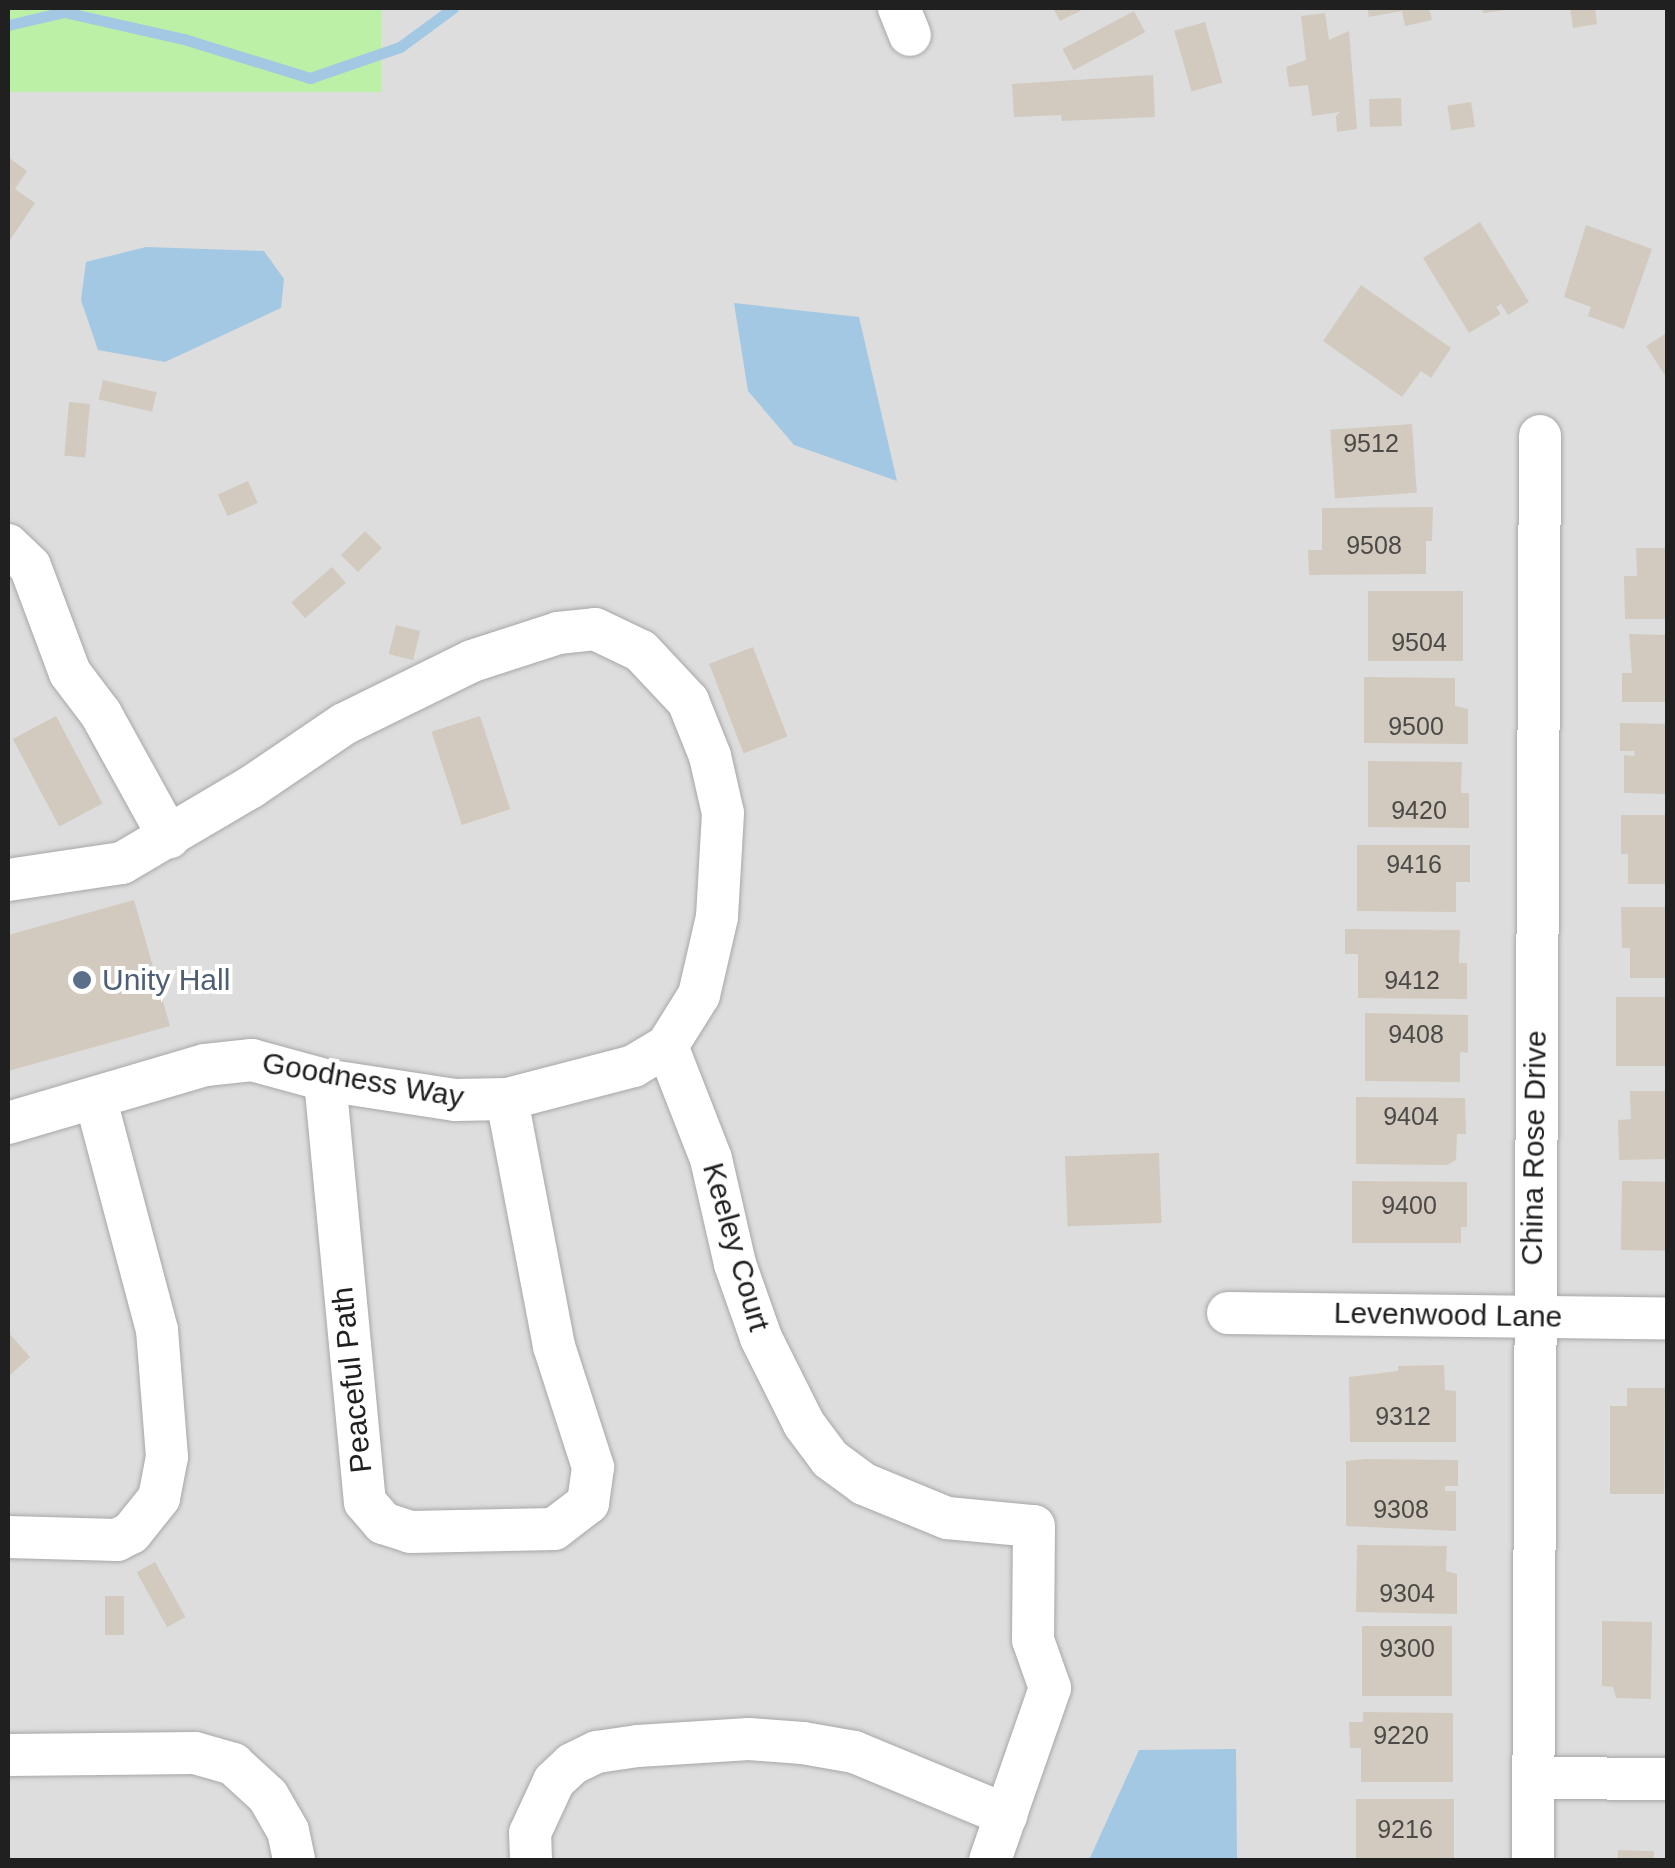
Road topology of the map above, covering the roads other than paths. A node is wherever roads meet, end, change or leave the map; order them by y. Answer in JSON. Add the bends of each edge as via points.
{"nodes":[{"id":1,"x":1540,"y":436,"type":"dead end"},
{"id":2,"x":8,"y":545,"type":"edge"},
{"id":3,"x":169,"y":837,"type":"junction"},
{"id":4,"x":8,"y":880,"type":"edge"},
{"id":5,"x":667,"y":1046,"type":"junction"},
{"id":6,"x":325,"y":1080,"type":"junction"},
{"id":7,"x":507,"y":1099,"type":"junction"},
{"id":8,"x":96,"y":1100,"type":"junction"},
{"id":9,"x":8,"y":1124,"type":"edge"},
{"id":10,"x":1228,"y":1313,"type":"dead end"},
{"id":11,"x":1532,"y":1317,"type":"junction"},
{"id":12,"x":1668,"y":1318,"type":"edge"},
{"id":13,"x":8,"y":1537,"type":"edge"},
{"id":14,"x":8,"y":1754,"type":"edge"},
{"id":15,"x":1534,"y":1778,"type":"junction"},
{"id":16,"x":1668,"y":1779,"type":"edge"},
{"id":17,"x":1006,"y":1814,"type":"junction"},
{"id":18,"x":294,"y":1860,"type":"edge"},
{"id":19,"x":531,"y":1860,"type":"edge"},
{"id":20,"x":990,"y":1860,"type":"edge"},
{"id":21,"x":1532,"y":1860,"type":"edge"}],
"edges":[{"from":1,"to":11,"type":"street","name":"China Rose Drive"},
{"from":2,"to":3,"type":"street","via":[[30,566],[70,673],[102,714]]},
{"from":3,"to":4,"type":"street","name":"Goodness Way","via":[[122,864]]},
{"from":3,"to":5,"type":"street","name":"Goodness Way","via":[[344,724],[408,692],[472,661],[558,633],[595,630],[641,651],[688,701],[710,756],[722,813],[717,917],[700,995]]},
{"from":5,"to":7,"type":"street","name":"Goodness Way","via":[[634,1066]]},
{"from":5,"to":17,"type":"street","name":"Keeley Court","via":[[711,1159],[735,1264],[762,1338],[804,1424],[830,1459],[864,1484],[947,1518],[1034,1526],[1033,1640],[1050,1688]]},
{"from":6,"to":7,"type":"street","name":"Goodness Way","via":[[455,1100]]},
{"from":6,"to":7,"type":"street","name":"Peaceful Path","via":[[365,1502],[383,1523],[410,1532],[554,1529],[588,1503],[593,1467],[554,1346]]},
{"from":6,"to":8,"type":"street","name":"Goodness Way","via":[[252,1060],[204,1065]]},
{"from":8,"to":9,"type":"street","name":"Goodness Way"},
{"from":8,"to":13,"type":"street","via":[[156,1330],[167,1457],[162,1484],[141,1522],[117,1540]]},
{"from":10,"to":11,"type":"street","name":"Levenwood Lane"},
{"from":11,"to":12,"type":"street","name":"Levenwood Lane"},
{"from":11,"to":15,"type":"street","name":"China Rose Drive"},
{"from":14,"to":18,"type":"street","via":[[195,1753],[233,1764],[268,1796],[288,1831]]},
{"from":15,"to":16,"type":"street"},
{"from":15,"to":21,"type":"street","name":"China Rose Drive"},
{"from":17,"to":19,"type":"street","via":[[854,1752],[803,1742],[638,1746],[597,1752],[554,1781],[530,1833]]},
{"from":17,"to":20,"type":"street"}]}
